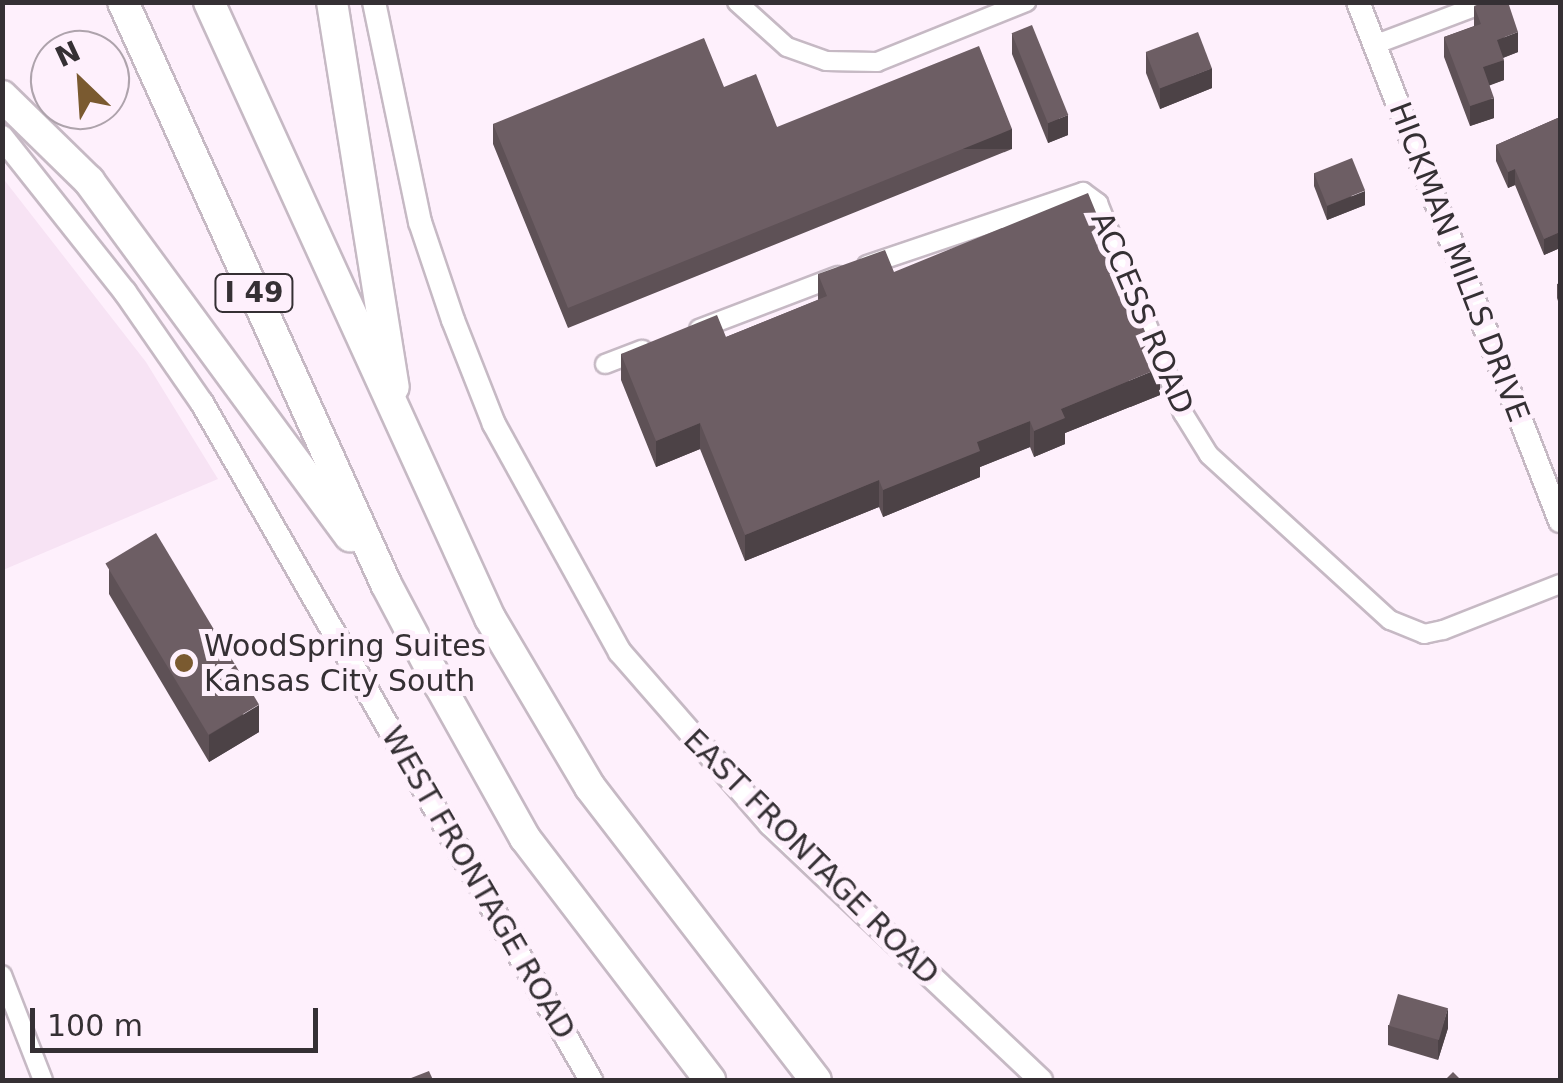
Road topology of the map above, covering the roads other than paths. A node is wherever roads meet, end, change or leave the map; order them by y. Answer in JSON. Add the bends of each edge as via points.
{"nodes":[{"id":1,"x":123,"y":2,"type":"edge"},
{"id":2,"x":208,"y":2,"type":"edge"},
{"id":3,"x":332,"y":2,"type":"edge"},
{"id":4,"x":374,"y":2,"type":"edge"},
{"id":5,"x":737,"y":2,"type":"edge"},
{"id":6,"x":1026,"y":2,"type":"edge"},
{"id":7,"x":1358,"y":2,"type":"edge"},
{"id":8,"x":1488,"y":2,"type":"edge"},
{"id":9,"x":1374,"y":44,"type":"junction"},
{"id":10,"x":2,"y":96,"type":"edge"},
{"id":11,"x":2,"y":137,"type":"edge"},
{"id":12,"x":678,"y":336,"type":"edge"},
{"id":13,"x":660,"y":343,"type":"edge"},
{"id":14,"x":605,"y":364,"type":"dead end"},
{"id":15,"x":403,"y":439,"type":"junction"},
{"id":16,"x":1560,"y":522,"type":"edge"},
{"id":17,"x":386,"y":584,"type":"junction"},
{"id":18,"x":1560,"y":584,"type":"edge"},
{"id":19,"x":2,"y":976,"type":"edge"},
{"id":20,"x":44,"y":1080,"type":"edge"},
{"id":21,"x":591,"y":1080,"type":"edge"},
{"id":22,"x":710,"y":1080,"type":"edge"},
{"id":23,"x":816,"y":1080,"type":"edge"},
{"id":24,"x":1041,"y":1080,"type":"edge"}],
"edges":[{"from":1,"to":17,"type":"highway","number":"I 49"},
{"from":2,"to":15,"type":"highway","number":"I 49"},
{"from":3,"to":15,"type":"highway"},
{"from":4,"to":24,"type":"street","name":"EAST FRONTAGE ROAD","via":[[415,203],[452,320],[494,424],[620,652],[770,824]]},
{"from":5,"to":6,"type":"street","via":[[787,47],[826,61],[877,62]]},
{"from":7,"to":9,"type":"street","name":"HICKMAN MILLS DRIVE"},
{"from":8,"to":9,"type":"street"},
{"from":9,"to":16,"type":"street","name":"HICKMAN MILLS DRIVE"},
{"from":10,"to":17,"type":"highway","via":[[89,181]]},
{"from":11,"to":21,"type":"street","name":"WEST FRONTAGE ROAD","via":[[125,292],[202,403]]},
{"from":12,"to":18,"type":"street","name":"ACCESS ROAD","via":[[1082,192],[1098,203],[1208,455],[1390,620],[1424,634]]},
{"from":13,"to":14,"type":"street"},
{"from":15,"to":23,"type":"highway","number":"I 49","via":[[490,618],[590,787]]},
{"from":17,"to":22,"type":"highway","number":"I 49","via":[[525,838]]},
{"from":19,"to":20,"type":"street"}]}
